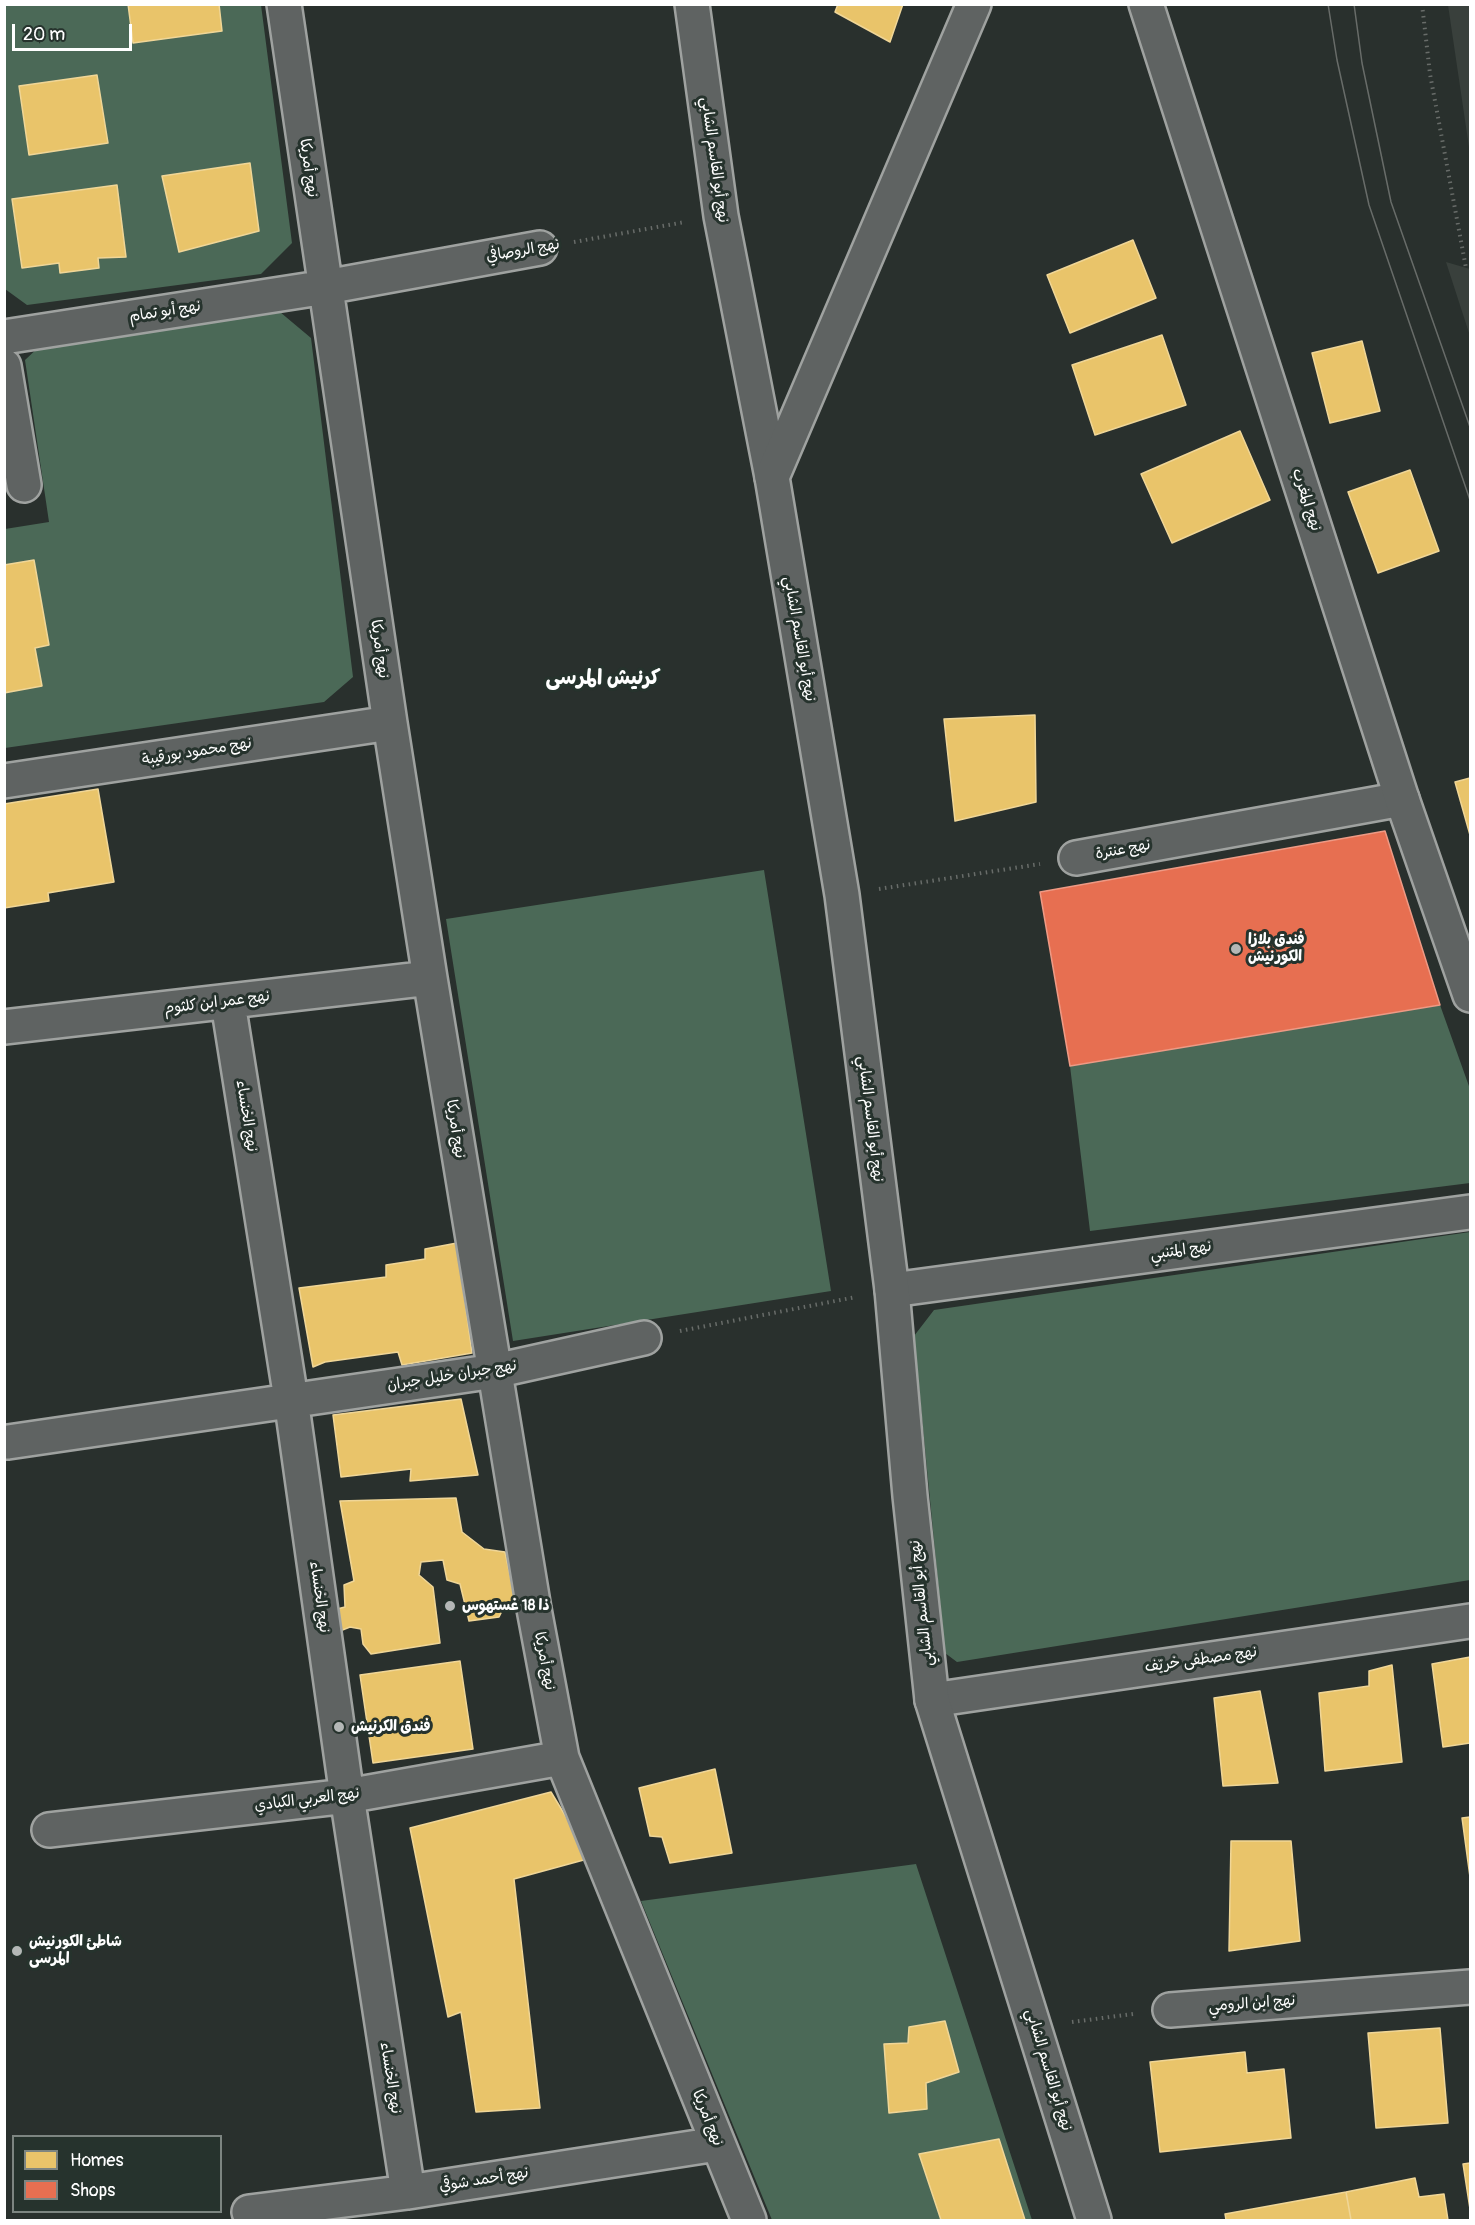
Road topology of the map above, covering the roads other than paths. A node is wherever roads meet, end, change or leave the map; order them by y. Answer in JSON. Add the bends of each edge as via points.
{"nodes":[{"id":1,"x":284,"y":4,"type":"edge"},
{"id":2,"x":692,"y":4,"type":"edge"},
{"id":3,"x":974,"y":4,"type":"edge"},
{"id":4,"x":1146,"y":4,"type":"edge"},
{"id":5,"x":540,"y":249,"type":"road end"},
{"id":6,"x":326,"y":286,"type":"junction"},
{"id":7,"x":4,"y":337,"type":"edge"},
{"id":8,"x":4,"y":366,"type":"edge"},
{"id":9,"x":772,"y":477,"type":"junction"},
{"id":10,"x":24,"y":485,"type":"dead end"},
{"id":11,"x":390,"y":723,"type":"junction"},
{"id":12,"x":4,"y":781,"type":"edge"},
{"id":13,"x":1402,"y":799,"type":"junction"},
{"id":14,"x":1076,"y":858,"type":"road end"},
{"id":15,"x":430,"y":978,"type":"junction"},
{"id":16,"x":1470,"y":995,"type":"edge"},
{"id":17,"x":228,"y":1003,"type":"junction"},
{"id":18,"x":4,"y":1027,"type":"edge"},
{"id":19,"x":1470,"y":1212,"type":"edge"},
{"id":20,"x":892,"y":1290,"type":"junction"},
{"id":21,"x":644,"y":1338,"type":"road end"},
{"id":22,"x":495,"y":1371,"type":"junction"},
{"id":23,"x":291,"y":1399,"type":"junction"},
{"id":24,"x":8,"y":1442,"type":"dead end"},
{"id":25,"x":1470,"y":1621,"type":"edge"},
{"id":26,"x":932,"y":1700,"type":"junction"},
{"id":27,"x":562,"y":1758,"type":"junction"},
{"id":28,"x":347,"y":1796,"type":"junction"},
{"id":29,"x":49,"y":1830,"type":"dead end"},
{"id":30,"x":1470,"y":1987,"type":"edge"},
{"id":31,"x":1170,"y":2010,"type":"road end"},
{"id":32,"x":717,"y":2144,"type":"junction"},
{"id":33,"x":408,"y":2192,"type":"junction"},
{"id":34,"x":249,"y":2212,"type":"dead end"},
{"id":35,"x":750,"y":2220,"type":"edge"},
{"id":36,"x":1094,"y":2220,"type":"edge"}],
"edges":[{"from":1,"to":6,"type":"street","name":"نهج أمريكا"},
{"from":2,"to":9,"type":"street","name":"نهج أبو القاسم الشابي","via":[[721,216]]},
{"from":3,"to":9,"type":"street"},
{"from":4,"to":13,"type":"street","name":"نهج المغرب"},
{"from":5,"to":6,"type":"street","name":"نهج الروصافي"},
{"from":6,"to":7,"type":"street","name":"نهج أبو تمام"},
{"from":6,"to":11,"type":"street","name":"نهج أمريكا"},
{"from":8,"to":10,"type":"street"},
{"from":9,"to":20,"type":"street","name":"نهج أبو القاسم الشابي","via":[[842,895]]},
{"from":11,"to":12,"type":"street","name":"نهج محمود بورقيبة"},
{"from":11,"to":15,"type":"street","name":"نهج أمريكا"},
{"from":13,"to":14,"type":"street","name":"نهج عنترة"},
{"from":13,"to":16,"type":"street","name":"نهج المغرب"},
{"from":15,"to":17,"type":"street","name":"نهج عمر ابن كلثوم"},
{"from":15,"to":22,"type":"street","name":"نهج أمريكا"},
{"from":17,"to":18,"type":"street","name":"نهج عمر ابن كلثوم"},
{"from":17,"to":23,"type":"street","name":"نهج الخنساء"},
{"from":19,"to":20,"type":"street","name":"نهج المتنبي"},
{"from":20,"to":26,"type":"street","name":"نهج أبو القاسم الشابي"},
{"from":21,"to":22,"type":"street","name":"نهج جبران خليل جبران"},
{"from":22,"to":23,"type":"street","name":"نهج جبران خليل جبران"},
{"from":22,"to":27,"type":"street","name":"نهج أمريكا"},
{"from":23,"to":24,"type":"street","name":"نهج جبران خليل جبران"},
{"from":23,"to":28,"type":"street","name":"نهج الخنساء"},
{"from":25,"to":26,"type":"street","name":"نهج مصطفى خريّف"},
{"from":26,"to":36,"type":"street","name":"نهج أبو القاسم الشابي"},
{"from":27,"to":28,"type":"street","name":"نهج العربي الكبادي"},
{"from":27,"to":32,"type":"street","name":"نهج أمريكا"},
{"from":28,"to":29,"type":"street","name":"نهج العربي الكبادي"},
{"from":28,"to":33,"type":"street","name":"نهج الخنساء"},
{"from":30,"to":31,"type":"street","name":"نهج ابن الرومي"},
{"from":32,"to":33,"type":"street","name":"نهج أحمد شوقي"},
{"from":32,"to":35,"type":"street","name":"نهج أمريكا"},
{"from":33,"to":34,"type":"street","name":"نهج أحمد شوقي"}]}
